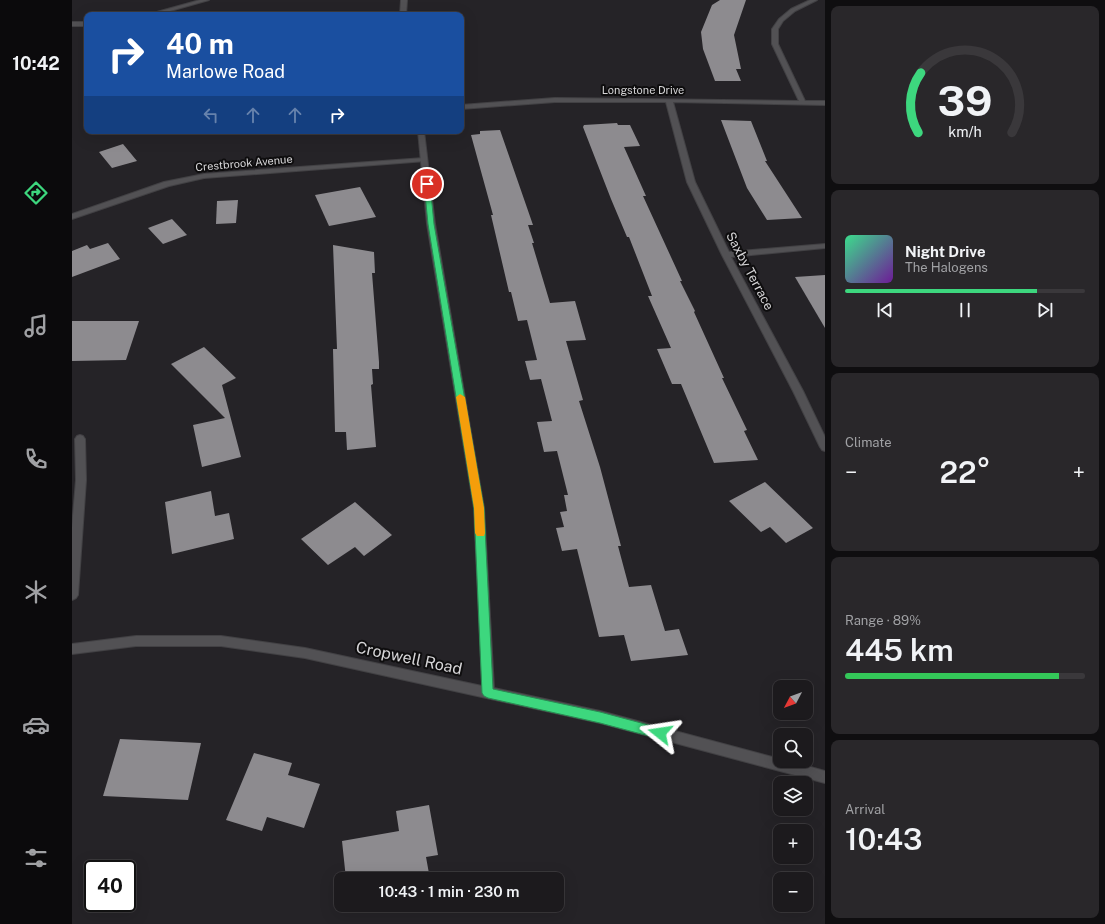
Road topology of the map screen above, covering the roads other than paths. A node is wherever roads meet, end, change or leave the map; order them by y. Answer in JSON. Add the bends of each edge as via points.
{"nodes":[{"id":1,"x":206,"y":0,"type":"edge"},
{"id":2,"x":404,"y":0,"type":"edge"},
{"id":3,"x":814,"y":0,"type":"edge"},
{"id":4,"x":160,"y":12,"type":"edge"},
{"id":5,"x":403,"y":12,"type":"edge"},
{"id":6,"x":72,"y":24,"type":"edge"},
{"id":7,"x":84,"y":24,"type":"edge"},
{"id":8,"x":669,"y":100,"type":"junction"},
{"id":9,"x":803,"y":103,"type":"junction"},
{"id":10,"x":825,"y":103,"type":"edge"},
{"id":11,"x":464,"y":107,"type":"edge"},
{"id":12,"x":421,"y":134,"type":"edge"},
{"id":13,"x":424,"y":160,"type":"junction"},
{"id":14,"x":72,"y":216,"type":"edge"},
{"id":15,"x":825,"y":246,"type":"edge"},
{"id":16,"x":726,"y":255,"type":"junction"},
{"id":17,"x":80,"y":439,"type":"dead end"},
{"id":18,"x":825,"y":447,"type":"edge"},
{"id":19,"x":72,"y":595,"type":"edge"},
{"id":20,"x":72,"y":649,"type":"edge"},
{"id":21,"x":488,"y":693,"type":"junction"},
{"id":22,"x":825,"y":777,"type":"edge"}],
"edges":[{"from":1,"to":4,"type":"street"},
{"from":2,"to":5,"type":"street"},
{"from":3,"to":9,"type":"street","via":[[793,10],[775,29],[775,44]]},
{"from":6,"to":7,"type":"street"},
{"from":8,"to":9,"type":"street","name":"Longstone Drive"},
{"from":8,"to":11,"type":"street","name":"Longstone Drive","via":[[555,100]]},
{"from":8,"to":16,"type":"street","name":"Saxby Terrace","via":[[691,182]]},
{"from":9,"to":10,"type":"street","name":"Longstone Drive"},
{"from":12,"to":13,"type":"street"},
{"from":13,"to":14,"type":"street","name":"Crestbrook Avenue","via":[[204,176],[167,184]]},
{"from":13,"to":21,"type":"street","via":[[431,224],[479,508]]},
{"from":15,"to":16,"type":"street"},
{"from":16,"to":18,"type":"street","name":"Saxby Terrace","via":[[798,390]]},
{"from":17,"to":19,"type":"street","via":[[81,480]]},
{"from":20,"to":21,"type":"street","name":"Cropwell Road","via":[[136,641],[221,641],[305,653]]},
{"from":21,"to":22,"type":"street","name":"Cropwell Road","via":[[600,717]]}]}
